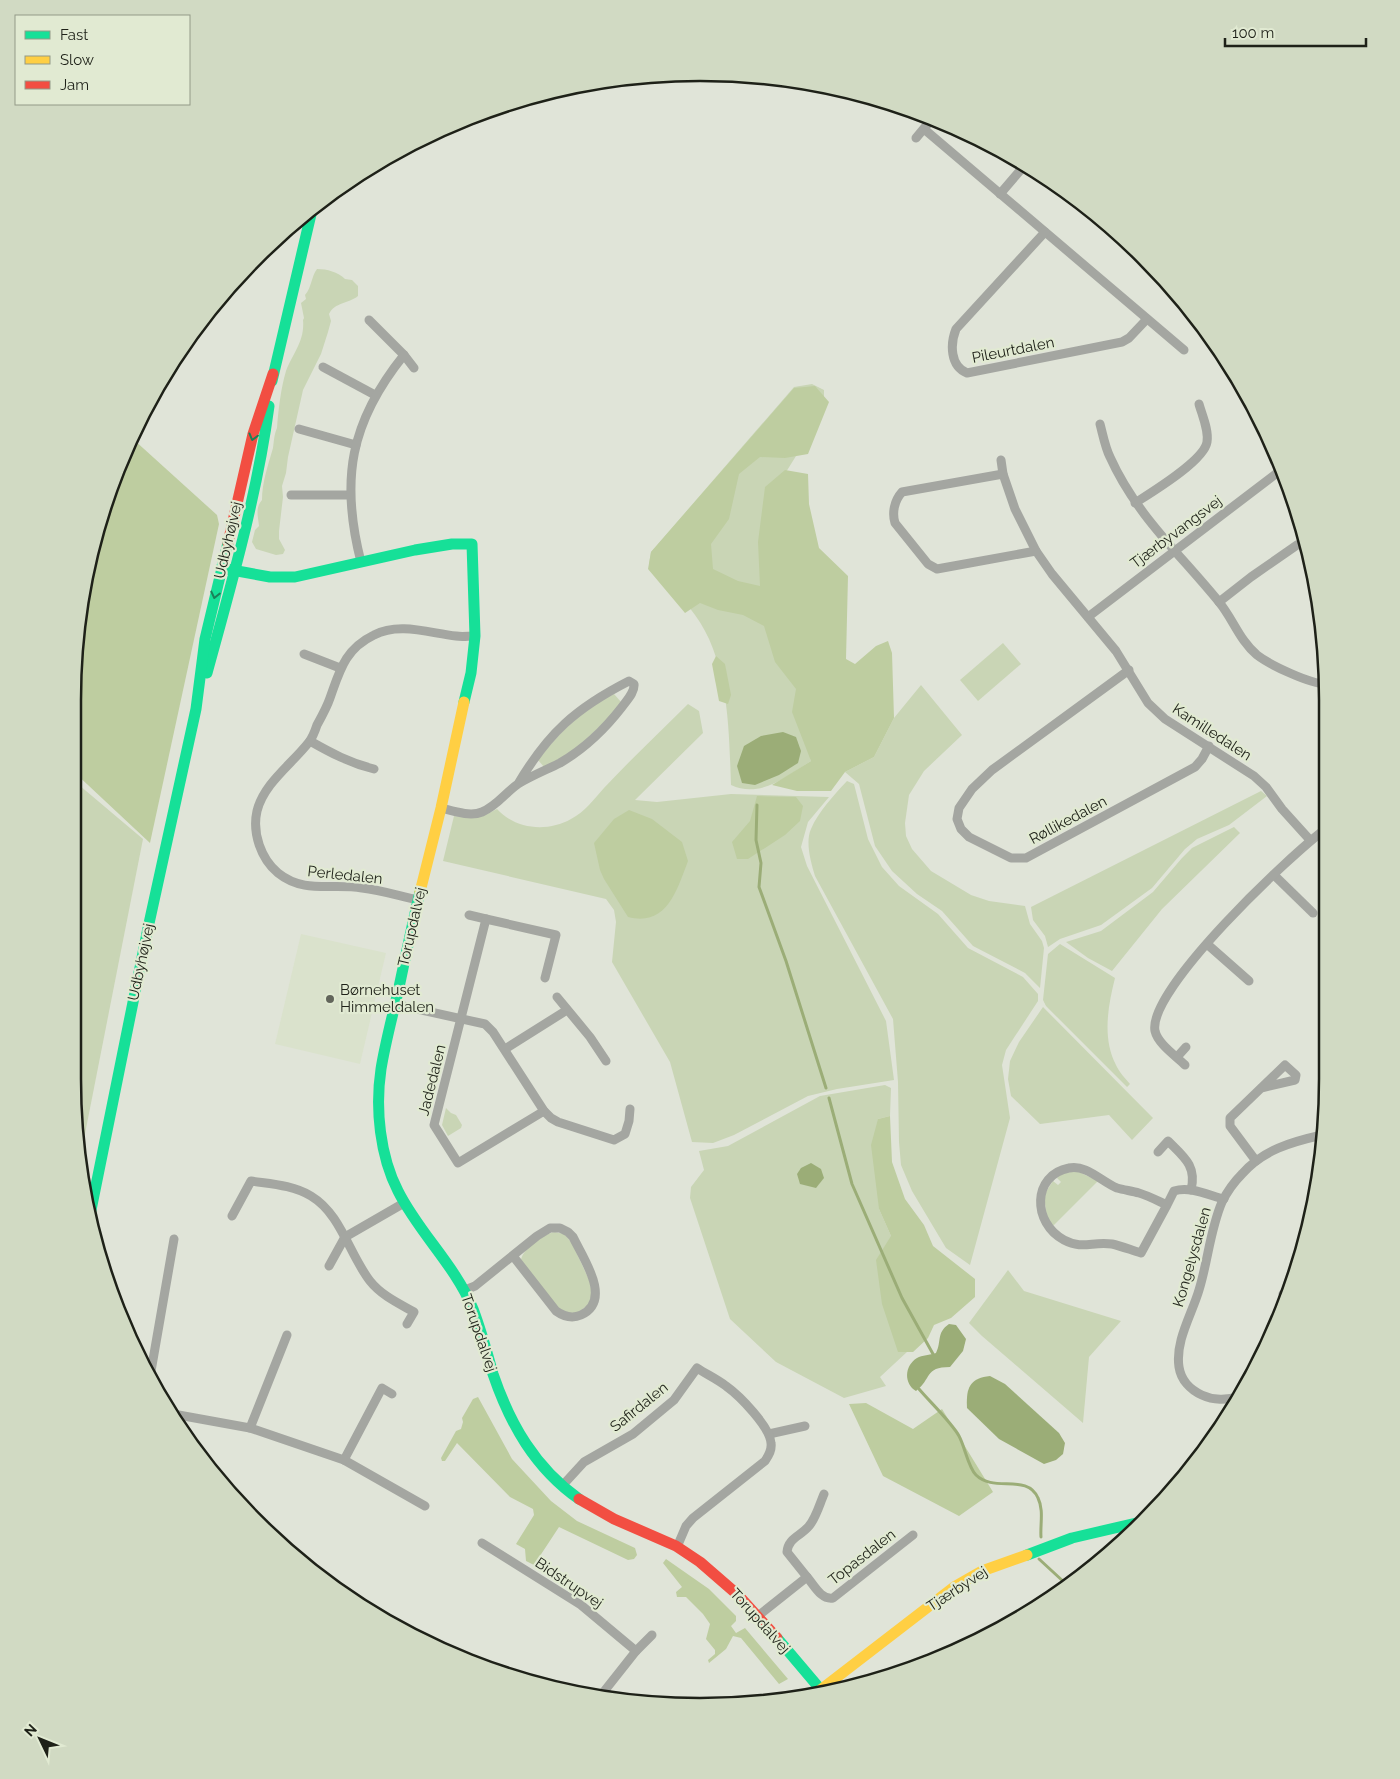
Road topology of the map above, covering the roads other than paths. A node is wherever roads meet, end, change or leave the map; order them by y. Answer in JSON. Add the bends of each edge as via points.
{"nodes":[{"id":1,"x":928,"y":124,"type":"edge"},
{"id":2,"x":924,"y":129,"type":"junction"},
{"id":3,"x":916,"y":138,"type":"dead end"},
{"id":4,"x":1020,"y":171,"type":"edge"},
{"id":5,"x":1000,"y":194,"type":"junction"},
{"id":6,"x":310,"y":220,"type":"edge"},
{"id":7,"x":1045,"y":232,"type":"junction"},
{"id":8,"x":1147,"y":319,"type":"junction"},
{"id":9,"x":369,"y":320,"type":"dead end"},
{"id":10,"x":1184,"y":350,"type":"dead end"},
{"id":11,"x":404,"y":356,"type":"junction"},
{"id":12,"x":323,"y":367,"type":"dead end"},
{"id":13,"x":414,"y":368,"type":"dead end"},
{"id":14,"x":273,"y":374,"type":"junction"},
{"id":15,"x":375,"y":396,"type":"junction"},
{"id":16,"x":1199,"y":404,"type":"dead end"},
{"id":17,"x":1100,"y":424,"type":"dead end"},
{"id":18,"x":299,"y":429,"type":"dead end"},
{"id":19,"x":356,"y":444,"type":"junction"},
{"id":20,"x":1001,"y":460,"type":"dead end"},
{"id":21,"x":1003,"y":474,"type":"junction"},
{"id":22,"x":1276,"y":474,"type":"edge"},
{"id":23,"x":291,"y":495,"type":"dead end"},
{"id":24,"x":350,"y":495,"type":"junction"},
{"id":25,"x":1136,"y":503,"type":"junction"},
{"id":26,"x":1299,"y":545,"type":"edge"},
{"id":27,"x":1036,"y":551,"type":"junction"},
{"id":28,"x":1174,"y":552,"type":"junction"},
{"id":29,"x":361,"y":562,"type":"junction"},
{"id":30,"x":221,"y":568,"type":"junction"},
{"id":31,"x":235,"y":571,"type":"junction"},
{"id":32,"x":1219,"y":602,"type":"junction"},
{"id":33,"x":1088,"y":617,"type":"junction"},
{"id":34,"x":474,"y":636,"type":"junction"},
{"id":35,"x":304,"y":654,"type":"dead end"},
{"id":36,"x":340,"y":668,"type":"junction"},
{"id":37,"x":1129,"y":670,"type":"junction"},
{"id":38,"x":1318,"y":681,"type":"edge"},
{"id":39,"x":196,"y":709,"type":"junction"},
{"id":40,"x":310,"y":741,"type":"junction"},
{"id":41,"x":1209,"y":746,"type":"junction"},
{"id":42,"x":374,"y":769,"type":"dead end"},
{"id":43,"x":518,"y":784,"type":"junction"},
{"id":44,"x":441,"y":808,"type":"junction"},
{"id":45,"x":1319,"y":834,"type":"edge"},
{"id":46,"x":1310,"y":840,"type":"junction"},
{"id":47,"x":1274,"y":875,"type":"junction"},
{"id":48,"x":418,"y":900,"type":"junction"},
{"id":49,"x":1313,"y":913,"type":"dead end"},
{"id":50,"x":469,"y":915,"type":"dead end"},
{"id":51,"x":486,"y":919,"type":"junction"},
{"id":52,"x":1207,"y":944,"type":"junction"},
{"id":53,"x":545,"y":978,"type":"dead end"},
{"id":54,"x":1250,"y":981,"type":"dead end"},
{"id":55,"x":557,"y":997,"type":"dead end"},
{"id":56,"x":394,"y":1004,"type":"junction"},
{"id":57,"x":567,"y":1010,"type":"junction"},
{"id":58,"x":461,"y":1018,"type":"junction"},
{"id":59,"x":1186,"y":1048,"type":"dead end"},
{"id":60,"x":504,"y":1050,"type":"junction"},
{"id":61,"x":1177,"y":1058,"type":"junction"},
{"id":62,"x":606,"y":1061,"type":"dead end"},
{"id":63,"x":1185,"y":1065,"type":"dead end"},
{"id":64,"x":1261,"y":1088,"type":"dead end"},
{"id":65,"x":630,"y":1109,"type":"dead end"},
{"id":66,"x":544,"y":1111,"type":"junction"},
{"id":67,"x":1315,"y":1136,"type":"edge"},
{"id":68,"x":1158,"y":1152,"type":"dead end"},
{"id":69,"x":1256,"y":1161,"type":"junction"},
{"id":70,"x":1192,"y":1190,"type":"junction"},
{"id":71,"x":1224,"y":1199,"type":"junction"},
{"id":72,"x":93,"y":1200,"type":"edge"},
{"id":73,"x":404,"y":1203,"type":"junction"},
{"id":74,"x":1167,"y":1205,"type":"junction"},
{"id":75,"x":232,"y":1216,"type":"dead end"},
{"id":76,"x":345,"y":1237,"type":"junction"},
{"id":77,"x":174,"y":1239,"type":"dead end"},
{"id":78,"x":513,"y":1256,"type":"junction"},
{"id":79,"x":329,"y":1266,"type":"dead end"},
{"id":80,"x":465,"y":1290,"type":"junction"},
{"id":81,"x":407,"y":1324,"type":"dead end"},
{"id":82,"x":287,"y":1335,"type":"dead end"},
{"id":83,"x":152,"y":1366,"type":"edge"},
{"id":84,"x":392,"y":1394,"type":"dead end"},
{"id":85,"x":1230,"y":1398,"type":"edge"},
{"id":86,"x":181,"y":1416,"type":"edge"},
{"id":87,"x":805,"y":1426,"type":"dead end"},
{"id":88,"x":250,"y":1428,"type":"junction"},
{"id":89,"x":769,"y":1434,"type":"junction"},
{"id":90,"x":344,"y":1460,"type":"junction"},
{"id":91,"x":562,"y":1486,"type":"junction"},
{"id":92,"x":824,"y":1494,"type":"dead end"},
{"id":93,"x":425,"y":1506,"type":"dead end"},
{"id":94,"x":1130,"y":1525,"type":"edge"},
{"id":95,"x":913,"y":1535,"type":"dead end"},
{"id":96,"x":482,"y":1543,"type":"dead end"},
{"id":97,"x":677,"y":1547,"type":"junction"},
{"id":98,"x":807,"y":1577,"type":"junction"},
{"id":99,"x":758,"y":1616,"type":"junction"},
{"id":100,"x":652,"y":1635,"type":"dead end"},
{"id":101,"x":636,"y":1652,"type":"junction"},
{"id":102,"x":827,"y":1685,"type":"edge"},
{"id":103,"x":817,"y":1687,"type":"edge"},
{"id":104,"x":605,"y":1690,"type":"edge"}],
"edges":[{"from":1,"to":2,"type":"street"},
{"from":2,"to":3,"type":"street"},
{"from":2,"to":5,"type":"street"},
{"from":4,"to":5,"type":"street"},
{"from":5,"to":7,"type":"street"},
{"from":6,"to":14,"type":"street","name":"Udbyhøjvej"},
{"from":7,"to":8,"type":"street"},
{"from":7,"to":8,"type":"street","name":"Pileurtdalen","via":[[956,329],[952,340],[955,365],[960,370],[967,373],[1122,342]]},
{"from":8,"to":10,"type":"street"},
{"from":9,"to":11,"type":"street"},
{"from":11,"to":13,"type":"street"},
{"from":11,"to":15,"type":"street"},
{"from":12,"to":15,"type":"street"},
{"from":14,"to":30,"type":"street","name":"Udbyhøjvej","one_way":true,"via":[[253,434]]},
{"from":14,"to":31,"type":"street","name":"Udbyhøjvej","via":[[265,436]]},
{"from":15,"to":19,"type":"street"},
{"from":16,"to":25,"type":"street","via":[[1207,442],[1202,454]]},
{"from":17,"to":25,"type":"street","via":[[1109,455]]},
{"from":18,"to":19,"type":"street"},
{"from":19,"to":24,"type":"street"},
{"from":20,"to":21,"type":"street","name":"Kamilledalen"},
{"from":21,"to":27,"type":"street","name":"Kamilledalen","via":[[1014,509]]},
{"from":21,"to":27,"type":"street","via":[[902,492],[897,498],[893,516],[895,524],[928,564],[937,569]]},
{"from":22,"to":28,"type":"street","name":"Tjærbyvangsvej"},
{"from":23,"to":24,"type":"street"},
{"from":24,"to":29,"type":"street"},
{"from":25,"to":28,"type":"street"},
{"from":26,"to":32,"type":"street"},
{"from":27,"to":33,"type":"street","name":"Kamilledalen"},
{"from":28,"to":32,"type":"street"},
{"from":28,"to":33,"type":"street","name":"Tjærbyvangsvej"},
{"from":29,"to":31,"type":"street","name":"Torupdalvej","via":[[282,578]]},
{"from":29,"to":34,"type":"street","name":"Torupdalvej","via":[[433,547],[472,544]]},
{"from":30,"to":31,"type":"street","name":"Torupdalvej"},
{"from":30,"to":39,"type":"street","name":"Udbyhøjvej","one_way":true},
{"from":31,"to":39,"type":"street","name":"Udbyhøjvej"},
{"from":32,"to":38,"type":"street","via":[[1257,655],[1281,669]]},
{"from":33,"to":37,"type":"street","name":"Kamilledalen"},
{"from":34,"to":36,"type":"street","name":"Perledalen","via":[[391,629],[358,645]]},
{"from":34,"to":44,"type":"street","name":"Torupdalvej","via":[[471,673]]},
{"from":35,"to":36,"type":"street"},
{"from":36,"to":40,"type":"street","name":"Perledalen"},
{"from":37,"to":41,"type":"street","name":"Kamilledalen","via":[[1148,703],[1165,719]]},
{"from":37,"to":41,"type":"street","name":"Røllikedalen","via":[[992,770],[972,789],[959,808],[957,819],[961,829],[969,837],[1011,858],[1026,858],[1195,766]]},
{"from":39,"to":72,"type":"street","name":"Udbyhøjvej"},
{"from":40,"to":42,"type":"street","via":[[357,765]]},
{"from":40,"to":48,"type":"street","name":"Perledalen","via":[[260,802],[256,831],[267,861],[277,872],[301,885],[360,887]]},
{"from":41,"to":46,"type":"street","name":"Kamilledalen","via":[[1266,787]]},
{"from":43,"to":43,"type":"street","via":[[542,746],[565,723],[614,689],[629,681],[634,684],[620,709],[591,740],[562,762]]},
{"from":43,"to":44,"type":"street","via":[[481,812],[474,814]]},
{"from":44,"to":48,"type":"street","name":"Torupdalvej"},
{"from":45,"to":46,"type":"street"},
{"from":46,"to":47,"type":"street"},
{"from":47,"to":49,"type":"street"},
{"from":47,"to":52,"type":"street"},
{"from":48,"to":56,"type":"street","name":"Torupdalvej"},
{"from":50,"to":51,"type":"street"},
{"from":51,"to":53,"type":"street","via":[[556,935]]},
{"from":51,"to":58,"type":"street","name":"Jadedalen"},
{"from":52,"to":54,"type":"street"},
{"from":52,"to":61,"type":"street","via":[[1176,982],[1156,1019],[1155,1031],[1160,1041]]},
{"from":55,"to":57,"type":"street"},
{"from":56,"to":58,"type":"street"},
{"from":56,"to":73,"type":"street","name":"Torupdalvej","via":[[381,1070],[379,1120],[386,1160]]},
{"from":57,"to":60,"type":"street"},
{"from":57,"to":62,"type":"street"},
{"from":58,"to":60,"type":"street","via":[[485,1024],[494,1032]]},
{"from":58,"to":66,"type":"street","name":"Jadedalen","via":[[434,1125],[458,1163]]},
{"from":59,"to":61,"type":"street"},
{"from":60,"to":66,"type":"street"},
{"from":61,"to":63,"type":"street"},
{"from":64,"to":69,"type":"street","via":[[1230,1118],[1230,1126]]},
{"from":65,"to":66,"type":"street","via":[[625,1134],[614,1140],[558,1122]]},
{"from":67,"to":69,"type":"street","name":"Kongelysdalen","via":[[1292,1141]]},
{"from":68,"to":70,"type":"street","via":[[1168,1141],[1185,1158],[1193,1173]]},
{"from":69,"to":71,"type":"street","name":"Kongelysdalen"},
{"from":70,"to":71,"type":"street"},
{"from":70,"to":74,"type":"street","via":[[1174,1191]]},
{"from":71,"to":85,"type":"street","name":"Kongelysdalen","via":[[1199,1290],[1178,1349],[1183,1380],[1192,1389],[1206,1397]]},
{"from":73,"to":76,"type":"street"},
{"from":73,"to":80,"type":"street","name":"Torupdalvej"},
{"from":74,"to":74,"type":"street","via":[[1141,1253],[1112,1244],[1077,1246],[1062,1239],[1043,1220],[1039,1201],[1043,1187],[1053,1175],[1068,1168],[1080,1168],[1117,1188]]},
{"from":75,"to":76,"type":"street","via":[[252,1181],[290,1187],[321,1204]]},
{"from":76,"to":79,"type":"street"},
{"from":76,"to":81,"type":"street","via":[[371,1283],[414,1312]]},
{"from":77,"to":83,"type":"street"},
{"from":78,"to":78,"type":"street","via":[[560,1314],[576,1317],[592,1306],[596,1297],[594,1284],[568,1232],[550,1228]]},
{"from":78,"to":80,"type":"street","via":[[475,1286]]},
{"from":80,"to":91,"type":"street","name":"Torupdalvej","via":[[514,1428],[543,1469]]},
{"from":82,"to":88,"type":"street"},
{"from":84,"to":90,"type":"street","via":[[382,1388]]},
{"from":86,"to":88,"type":"street"},
{"from":87,"to":89,"type":"street"},
{"from":88,"to":90,"type":"street"},
{"from":89,"to":91,"type":"street","name":"Safirdalen","via":[[727,1387],[697,1368],[674,1400],[632,1434],[584,1462]]},
{"from":89,"to":97,"type":"street","via":[[771,1452],[765,1461],[693,1518]]},
{"from":90,"to":93,"type":"street"},
{"from":91,"to":97,"type":"street","name":"Torupdalvej","via":[[599,1512]]},
{"from":92,"to":98,"type":"street","name":"Topasdalen","via":[[810,1526],[787,1547],[787,1552]]},
{"from":94,"to":102,"type":"street","name":"Tjærbyvej","via":[[1072,1538],[982,1571],[954,1587]]},
{"from":95,"to":98,"type":"street","name":"Topasdalen","via":[[833,1598],[824,1597]]},
{"from":96,"to":101,"type":"street","name":"Bidstrupvej","via":[[581,1605]]},
{"from":97,"to":99,"type":"street","name":"Torupdalvej","via":[[723,1579]]},
{"from":98,"to":99,"type":"street","name":"Topasdalen"},
{"from":99,"to":103,"type":"street","name":"Torupdalvej"},
{"from":100,"to":101,"type":"street"},
{"from":101,"to":104,"type":"street"}]}
